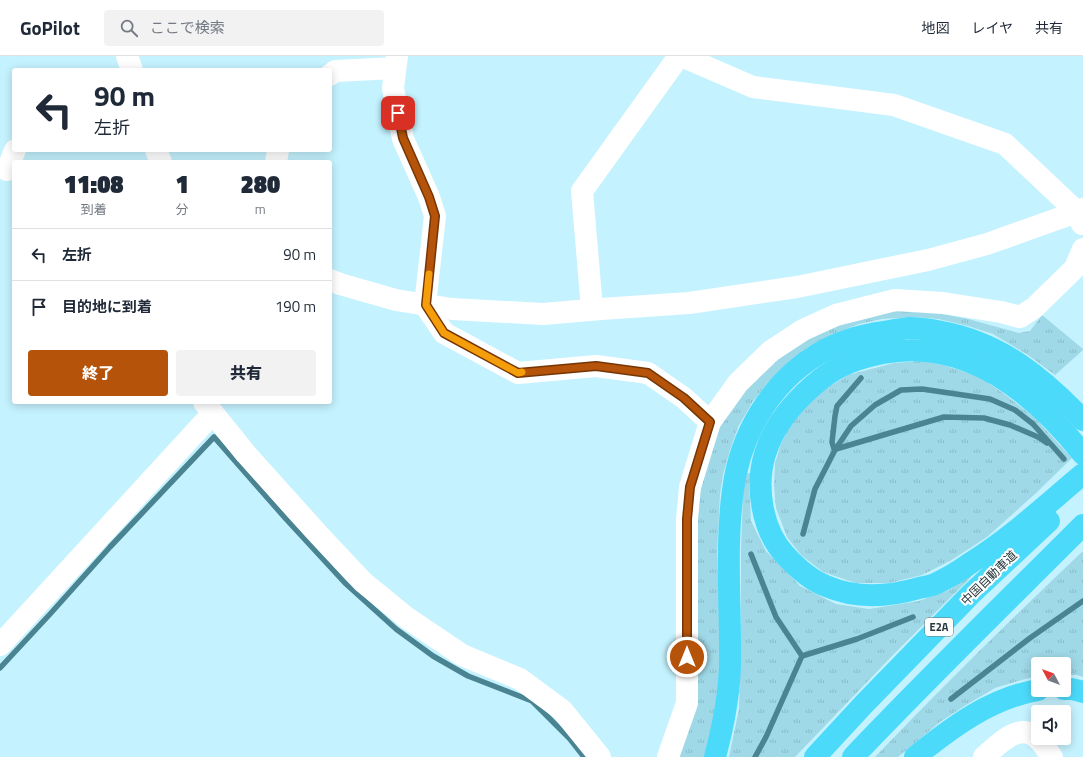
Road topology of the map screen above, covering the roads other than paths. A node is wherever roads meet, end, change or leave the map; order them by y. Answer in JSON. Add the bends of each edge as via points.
{"nodes":[{"id":1,"x":127,"y":56,"type":"edge"},
{"id":2,"x":680,"y":56,"type":"edge"},
{"id":3,"x":396,"y":62,"type":"edge"},
{"id":4,"x":131,"y":68,"type":"edge"},
{"id":5,"x":332,"y":73,"type":"edge"},
{"id":6,"x":13,"y":152,"type":"edge"},
{"id":7,"x":7,"y":170,"type":"edge"},
{"id":8,"x":1081,"y":215,"type":"edge"},
{"id":9,"x":1083,"y":249,"type":"edge"},
{"id":10,"x":332,"y":281,"type":"edge"},
{"id":11,"x":426,"y":305,"type":"junction"},
{"id":12,"x":592,"y":310,"type":"junction"},
{"id":13,"x":209,"y":408,"type":"edge"},
{"id":14,"x":1083,"y":420,"type":"edge"},
{"id":15,"x":710,"y":422,"type":"junction"},
{"id":16,"x":1083,"y":454,"type":"edge"},
{"id":17,"x":1083,"y":474,"type":"edge"},
{"id":18,"x":1071,"y":494,"type":"edge"},
{"id":19,"x":1083,"y":526,"type":"edge"},
{"id":20,"x":0,"y":645,"type":"edge"},
{"id":21,"x":1071,"y":689,"type":"edge"},
{"id":22,"x":1031,"y":691,"type":"edge"},
{"id":23,"x":1083,"y":692,"type":"edge"},
{"id":24,"x":600,"y":757,"type":"edge"},
{"id":25,"x":668,"y":757,"type":"edge"},
{"id":26,"x":716,"y":757,"type":"edge"},
{"id":27,"x":814,"y":757,"type":"edge"},
{"id":28,"x":853,"y":757,"type":"edge"},
{"id":29,"x":915,"y":757,"type":"edge"},
{"id":30,"x":984,"y":757,"type":"edge"},
{"id":31,"x":1052,"y":757,"type":"edge"}],
"edges":[{"from":1,"to":4,"type":"street"},
{"from":2,"to":8,"type":"street","via":[[753,87],[894,105],[1005,144]]},
{"from":2,"to":12,"type":"street","via":[[582,191]]},
{"from":3,"to":5,"type":"street"},
{"from":3,"to":11,"type":"street","via":[[393,88],[403,138],[435,216]]},
{"from":6,"to":7,"type":"street"},
{"from":8,"to":12,"type":"street","via":[[928,260],[797,287],[689,303]]},
{"from":9,"to":15,"type":"street","via":[[1075,268],[1034,308],[1020,317],[943,303],[895,300],[836,315],[803,330],[771,351],[738,383]]},
{"from":10,"to":11,"type":"street","via":[[396,300]]},
{"from":11,"to":12,"type":"street","via":[[543,314]]},
{"from":11,"to":15,"type":"street","via":[[444,333],[518,373],[596,366],[648,373],[684,398]]},
{"from":13,"to":20,"type":"street"},
{"from":13,"to":24,"type":"street","via":[[246,454],[364,582],[407,618],[462,655],[520,679],[562,710]]},
{"from":14,"to":26,"type":"highway","via":[[1039,378],[1000,352],[955,334],[934,330],[909,328],[864,335],[819,353],[782,382],[754,421],[745,441],[733,488],[729,535],[730,668],[726,709]]},
{"from":15,"to":25,"type":"street","via":[[690,487],[687,519],[687,703]]},
{"from":16,"to":18,"type":"highway","via":[[1051,418],[993,372],[952,355],[933,351],[899,350],[870,355],[850,362],[830,372],[796,401],[771,437],[764,456],[761,477],[764,516],[780,550],[792,563],[824,586],[865,595],[889,595],[935,584],[984,555]]},
{"from":17,"to":18,"type":"highway"},
{"from":18,"to":27,"type":"highway","name":"中国自動車道","number":"E2A"},
{"from":19,"to":28,"type":"highway","number":"E2A"},
{"from":21,"to":23,"type":"highway"},
{"from":22,"to":29,"type":"highway","via":[[1001,700],[978,712]]},
{"from":30,"to":31,"type":"street","via":[[1016,732],[1027,732],[1036,737]]}]}
